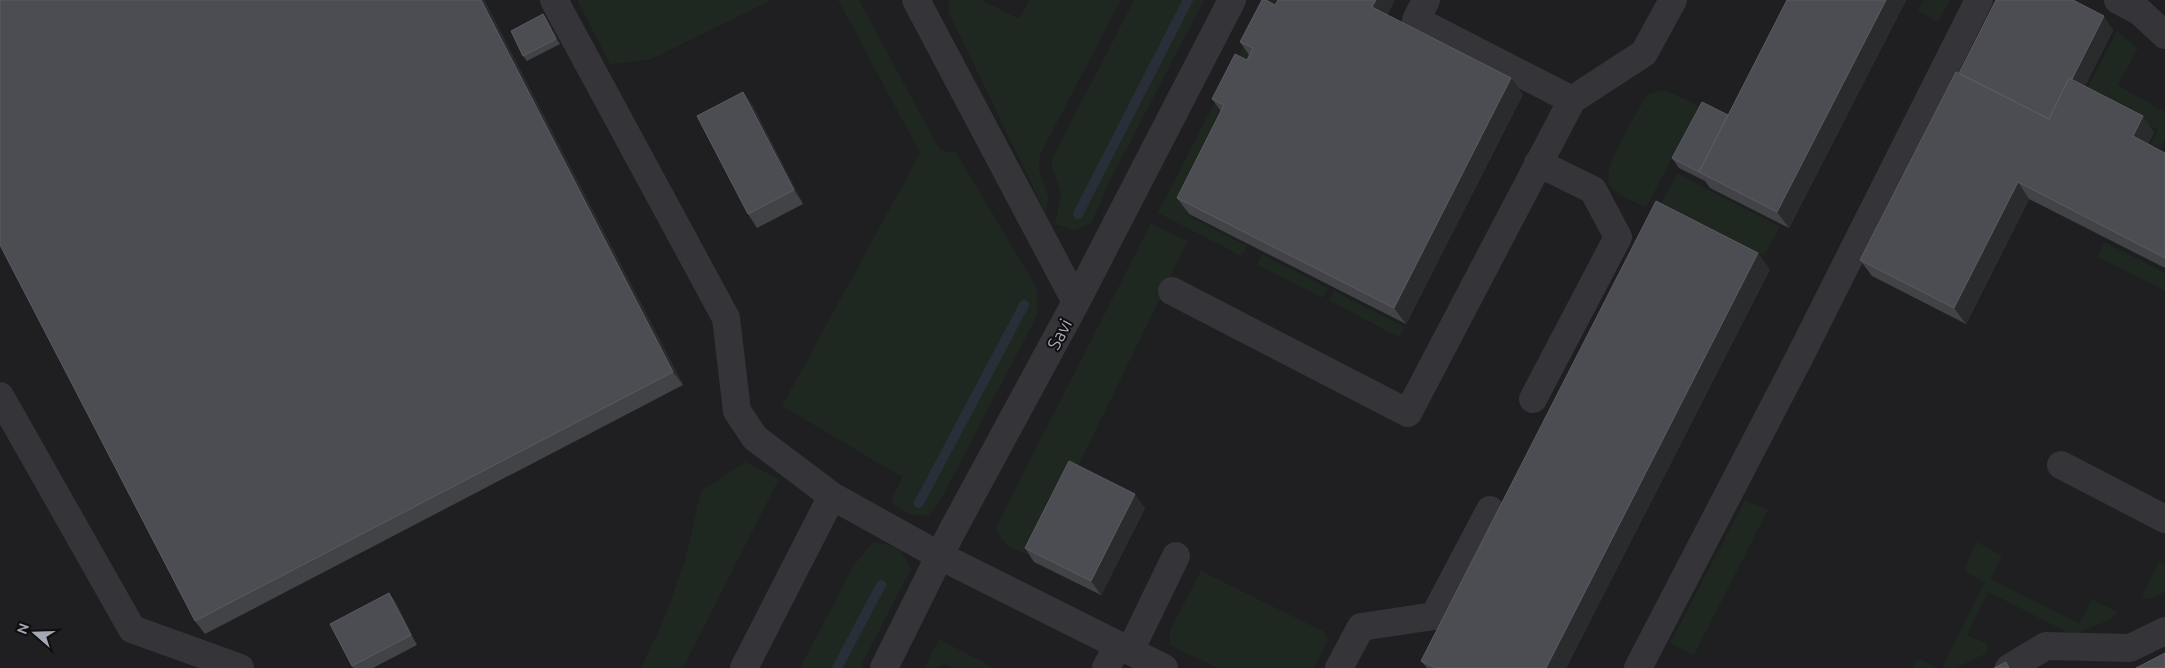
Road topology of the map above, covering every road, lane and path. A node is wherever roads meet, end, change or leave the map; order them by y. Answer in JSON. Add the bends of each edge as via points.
{"nodes":[{"id":1,"x":554,"y":0,"type":"edge"},
{"id":2,"x":916,"y":0,"type":"edge"},
{"id":3,"x":1232,"y":0,"type":"edge"},
{"id":4,"x":1426,"y":0,"type":"edge"},
{"id":5,"x":1979,"y":0,"type":"edge"},
{"id":6,"x":2118,"y":0,"type":"edge"},
{"id":7,"x":1663,"y":3,"type":"edge"},
{"id":8,"x":2165,"y":35,"type":"edge"},
{"id":9,"x":1572,"y":100,"type":"junction"},
{"id":10,"x":1538,"y":163,"type":"junction"},
{"id":11,"x":1172,"y":291,"type":"dead end"},
{"id":12,"x":1076,"y":302,"type":"junction"},
{"id":13,"x":0,"y":396,"type":"edge"},
{"id":14,"x":1533,"y":399,"type":"dead end"},
{"id":15,"x":2062,"y":465,"type":"dead end"},
{"id":16,"x":832,"y":496,"type":"junction"},
{"id":17,"x":1490,"y":510,"type":"dead end"},
{"id":18,"x":2165,"y":519,"type":"edge"},
{"id":19,"x":940,"y":556,"type":"junction"},
{"id":20,"x":1176,"y":556,"type":"dead end"},
{"id":21,"x":2165,"y":631,"type":"edge"},
{"id":22,"x":1118,"y":654,"type":"edge"},
{"id":23,"x":1646,"y":665,"type":"edge"},
{"id":24,"x":240,"y":668,"type":"edge"},
{"id":25,"x":744,"y":668,"type":"edge"},
{"id":26,"x":884,"y":668,"type":"edge"},
{"id":27,"x":1164,"y":668,"type":"edge"},
{"id":28,"x":1339,"y":668,"type":"edge"},
{"id":29,"x":2010,"y":668,"type":"edge"}],
"edges":[{"from":1,"to":16,"type":"street","via":[[726,318],[736,411],[755,438]]},
{"from":2,"to":12,"type":"street"},
{"from":3,"to":12,"type":"street","name":"Savi"},
{"from":4,"to":9,"type":"street","via":[[1416,20]]},
{"from":5,"to":23,"type":"street"},
{"from":6,"to":8,"type":"street","via":[[2140,11]]},
{"from":7,"to":9,"type":"street","via":[[1644,53]]},
{"from":9,"to":10,"type":"street"},
{"from":10,"to":11,"type":"street","via":[[1408,414]]},
{"from":10,"to":14,"type":"street","via":[[1592,190],[1618,237]]},
{"from":12,"to":19,"type":"street","name":"Savi"},
{"from":13,"to":24,"type":"street","via":[[132,629]]},
{"from":15,"to":18,"type":"street"},
{"from":16,"to":19,"type":"street"},
{"from":16,"to":25,"type":"street"},
{"from":17,"to":28,"type":"street","via":[[1434,616],[1361,627]]},
{"from":19,"to":22,"type":"street"},
{"from":19,"to":26,"type":"street","name":"Savi"},
{"from":20,"to":22,"type":"street"},
{"from":21,"to":29,"type":"street","via":[[2130,648],[2046,646]]},
{"from":22,"to":27,"type":"street"}]}
